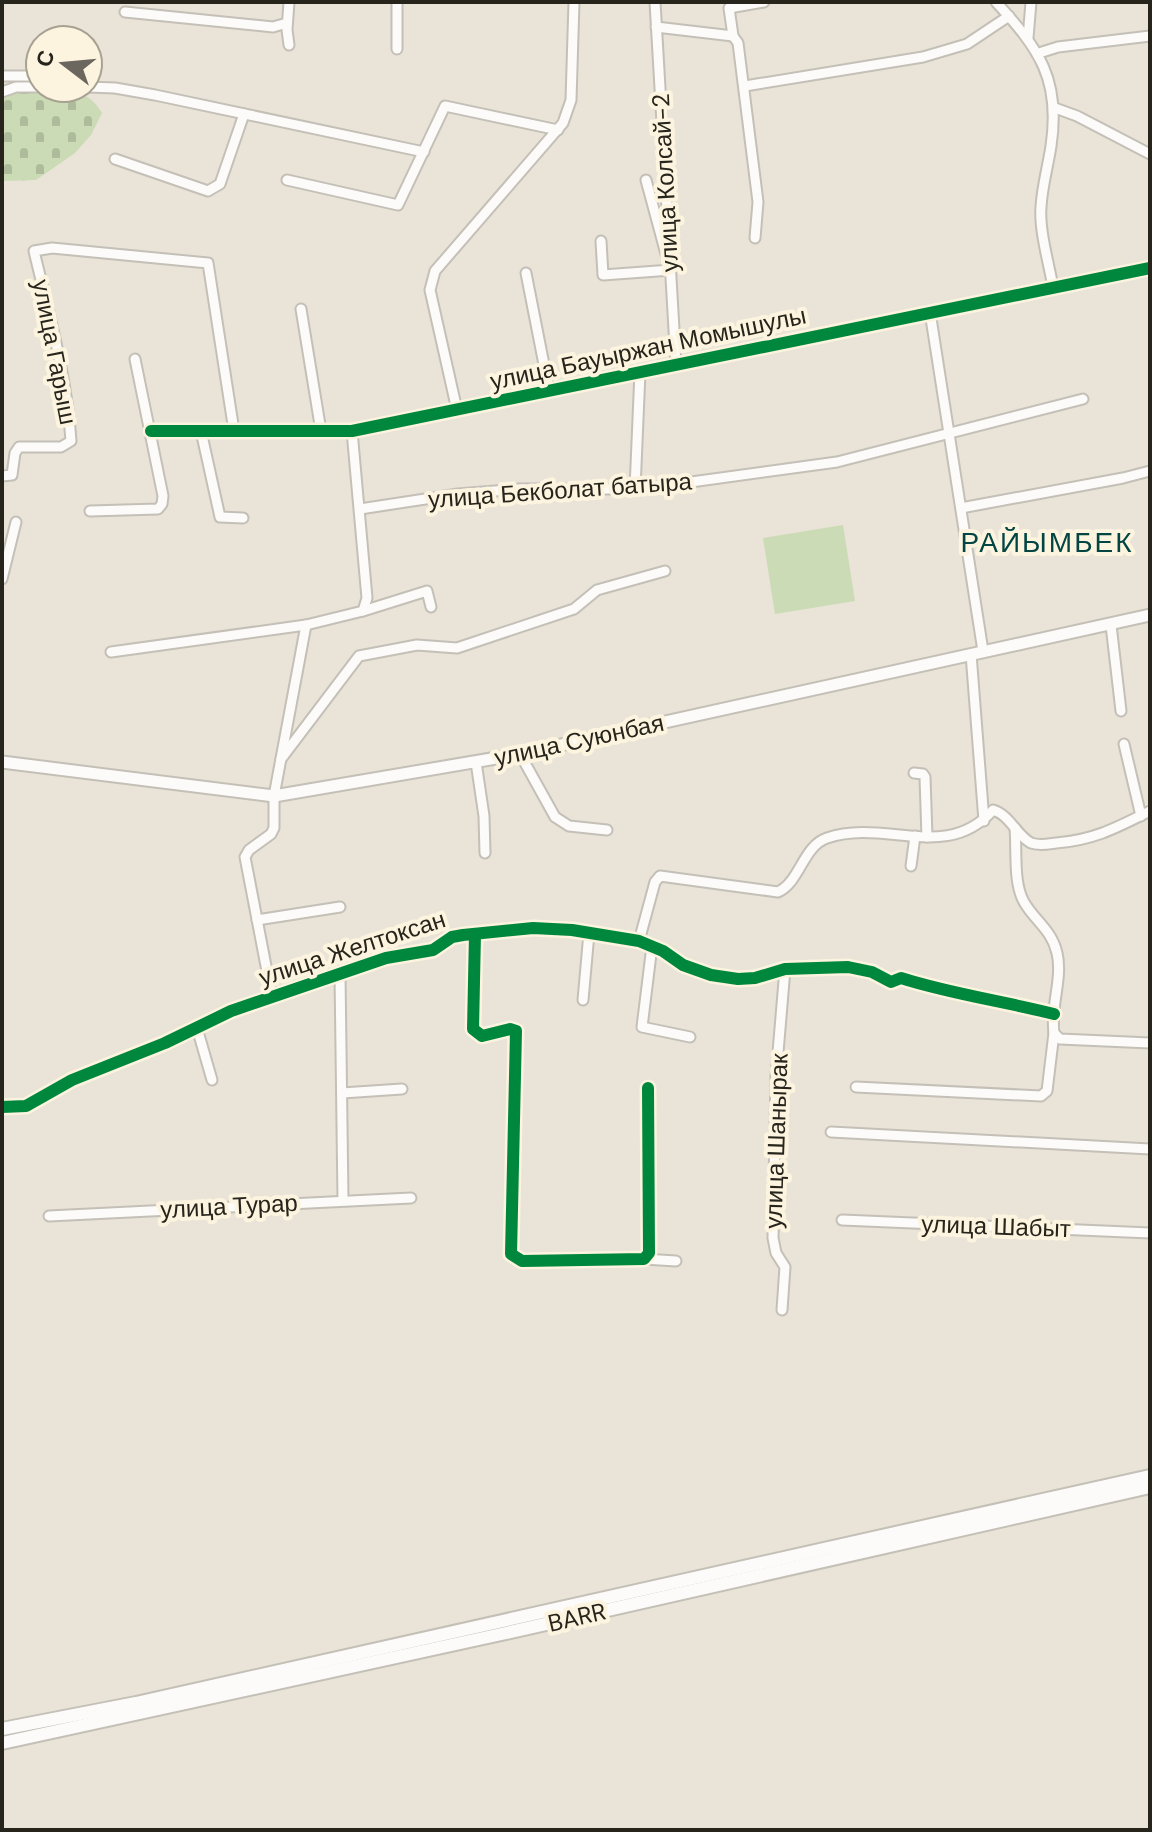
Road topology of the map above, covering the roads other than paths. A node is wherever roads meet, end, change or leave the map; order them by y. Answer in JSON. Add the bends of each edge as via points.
{"nodes":[{"id":1,"x":289,"y":2,"type":"edge"},
{"id":2,"x":397,"y":2,"type":"edge"},
{"id":3,"x":574,"y":2,"type":"edge"},
{"id":4,"x":655,"y":2,"type":"edge"},
{"id":5,"x":764,"y":2,"type":"edge"},
{"id":6,"x":996,"y":2,"type":"edge"},
{"id":7,"x":1031,"y":2,"type":"edge"},
{"id":8,"x":125,"y":12,"type":"dead end"},
{"id":9,"x":1009,"y":16,"type":"junction"},
{"id":10,"x":287,"y":23,"type":"junction"},
{"id":11,"x":656,"y":27,"type":"junction"},
{"id":12,"x":733,"y":36,"type":"junction"},
{"id":13,"x":1150,"y":36,"type":"edge"},
{"id":14,"x":1028,"y":38,"type":"junction"},
{"id":15,"x":289,"y":45,"type":"dead end"},
{"id":16,"x":397,"y":49,"type":"dead end"},
{"id":17,"x":1039,"y":53,"type":"junction"},
{"id":18,"x":2,"y":76,"type":"edge"},
{"id":19,"x":24,"y":80,"type":"edge"},
{"id":20,"x":24,"y":85,"type":"edge"},
{"id":21,"x":745,"y":86,"type":"junction"},
{"id":22,"x":104,"y":88,"type":"edge"},
{"id":23,"x":2,"y":92,"type":"edge"},
{"id":24,"x":1055,"y":108,"type":"junction"},
{"id":25,"x":244,"y":114,"type":"junction"},
{"id":26,"x":558,"y":130,"type":"junction"},
{"id":27,"x":424,"y":152,"type":"junction"},
{"id":28,"x":1150,"y":154,"type":"edge"},
{"id":29,"x":115,"y":159,"type":"dead end"},
{"id":30,"x":287,"y":180,"type":"dead end"},
{"id":31,"x":646,"y":180,"type":"dead end"},
{"id":32,"x":755,"y":238,"type":"dead end"},
{"id":33,"x":601,"y":241,"type":"dead end"},
{"id":34,"x":1150,"y":268,"type":"edge"},
{"id":35,"x":671,"y":270,"type":"junction"},
{"id":36,"x":526,"y":273,"type":"dead end"},
{"id":37,"x":1053,"y":287,"type":"junction"},
{"id":38,"x":301,"y":309,"type":"dead end"},
{"id":39,"x":930,"y":312,"type":"junction"},
{"id":40,"x":135,"y":359,"type":"dead end"},
{"id":41,"x":676,"y":364,"type":"junction"},
{"id":42,"x":640,"y":372,"type":"junction"},
{"id":43,"x":549,"y":390,"type":"junction"},
{"id":44,"x":1083,"y":399,"type":"dead end"},
{"id":45,"x":457,"y":410,"type":"junction"},
{"id":46,"x":151,"y":431,"type":"junction"},
{"id":47,"x":201,"y":431,"type":"junction"},
{"id":48,"x":234,"y":431,"type":"junction"},
{"id":49,"x":321,"y":431,"type":"junction"},
{"id":50,"x":352,"y":431,"type":"junction"},
{"id":51,"x":949,"y":433,"type":"junction"},
{"id":52,"x":1150,"y":471,"type":"edge"},
{"id":53,"x":2,"y":476,"type":"edge"},
{"id":54,"x":635,"y":489,"type":"junction"},
{"id":55,"x":961,"y":508,"type":"junction"},
{"id":56,"x":360,"y":509,"type":"junction"},
{"id":57,"x":90,"y":511,"type":"dead end"},
{"id":58,"x":243,"y":518,"type":"dead end"},
{"id":59,"x":16,"y":522,"type":"dead end"},
{"id":60,"x":665,"y":571,"type":"dead end"},
{"id":61,"x":2,"y":579,"type":"edge"},
{"id":62,"x":431,"y":607,"type":"dead end"},
{"id":63,"x":363,"y":611,"type":"junction"},
{"id":64,"x":1150,"y":615,"type":"edge"},
{"id":65,"x":306,"y":625,"type":"junction"},
{"id":66,"x":1111,"y":625,"type":"junction"},
{"id":67,"x":111,"y":652,"type":"dead end"},
{"id":68,"x":977,"y":652,"type":"junction"},
{"id":69,"x":1121,"y":711,"type":"dead end"},
{"id":70,"x":1124,"y":744,"type":"dead end"},
{"id":71,"x":520,"y":754,"type":"junction"},
{"id":72,"x":281,"y":759,"type":"junction"},
{"id":73,"x":2,"y":762,"type":"edge"},
{"id":74,"x":476,"y":762,"type":"junction"},
{"id":75,"x":914,"y":773,"type":"dead end"},
{"id":76,"x":274,"y":796,"type":"junction"},
{"id":77,"x":1146,"y":813,"type":"edge"},
{"id":78,"x":984,"y":821,"type":"junction"},
{"id":79,"x":1015,"y":828,"type":"junction"},
{"id":80,"x":607,"y":830,"type":"dead end"},
{"id":81,"x":915,"y":836,"type":"junction"},
{"id":82,"x":927,"y":837,"type":"junction"},
{"id":83,"x":485,"y":853,"type":"dead end"},
{"id":84,"x":911,"y":866,"type":"dead end"},
{"id":85,"x":340,"y":907,"type":"dead end"},
{"id":86,"x":257,"y":920,"type":"junction"},
{"id":87,"x":589,"y":933,"type":"junction"},
{"id":88,"x":475,"y":934,"type":"junction"},
{"id":89,"x":639,"y":941,"type":"junction"},
{"id":90,"x":652,"y":946,"type":"junction"},
{"id":91,"x":785,"y":969,"type":"junction"},
{"id":92,"x":340,"y":974,"type":"junction"},
{"id":93,"x":272,"y":997,"type":"junction"},
{"id":94,"x":583,"y":1000,"type":"dead end"},
{"id":95,"x":1054,"y":1014,"type":"junction"},
{"id":96,"x":197,"y":1028,"type":"junction"},
{"id":97,"x":1054,"y":1033,"type":"junction"},
{"id":98,"x":690,"y":1037,"type":"dead end"},
{"id":99,"x":1150,"y":1043,"type":"edge"},
{"id":100,"x":212,"y":1080,"type":"dead end"},
{"id":101,"x":856,"y":1087,"type":"dead end"},
{"id":102,"x":648,"y":1088,"type":"dead end"},
{"id":103,"x":402,"y":1089,"type":"dead end"},
{"id":104,"x":342,"y":1093,"type":"junction"},
{"id":105,"x":2,"y":1107,"type":"edge"},
{"id":106,"x":831,"y":1132,"type":"dead end"},
{"id":107,"x":1150,"y":1149,"type":"edge"},
{"id":108,"x":411,"y":1198,"type":"dead end"},
{"id":109,"x":343,"y":1200,"type":"junction"},
{"id":110,"x":49,"y":1216,"type":"dead end"},
{"id":111,"x":842,"y":1220,"type":"dead end"},
{"id":112,"x":1150,"y":1233,"type":"edge"},
{"id":113,"x":644,"y":1259,"type":"junction"},
{"id":114,"x":676,"y":1261,"type":"dead end"},
{"id":115,"x":782,"y":1310,"type":"dead end"},
{"id":116,"x":1150,"y":1476,"type":"edge"},
{"id":117,"x":1150,"y":1487,"type":"edge"},
{"id":118,"x":2,"y":1729,"type":"edge"},
{"id":119,"x":2,"y":1743,"type":"edge"}],
"edges":[{"from":1,"to":10,"type":"street"},
{"from":2,"to":16,"type":"street"},
{"from":3,"to":26,"type":"street","via":[[571,100]]},
{"from":4,"to":11,"type":"street","name":"улица Колсай-2"},
{"from":5,"to":12,"type":"street","via":[[729,8]]},
{"from":6,"to":9,"type":"street"},
{"from":7,"to":14,"type":"street"},
{"from":8,"to":10,"type":"street","via":[[273,27]]},
{"from":9,"to":14,"type":"street"},
{"from":9,"to":21,"type":"street","via":[[967,44],[923,57]]},
{"from":10,"to":15,"type":"street"},
{"from":11,"to":12,"type":"street"},
{"from":11,"to":35,"type":"street","name":"улица Колсай-2"},
{"from":12,"to":21,"type":"street"},
{"from":13,"to":17,"type":"street"},
{"from":14,"to":17,"type":"street"},
{"from":17,"to":24,"type":"street"},
{"from":18,"to":19,"type":"street"},
{"from":20,"to":23,"type":"street"},
{"from":21,"to":32,"type":"street","via":[[758,202]]},
{"from":22,"to":25,"type":"street"},
{"from":24,"to":28,"type":"street"},
{"from":24,"to":37,"type":"street","via":[[1040,209]]},
{"from":25,"to":27,"type":"street"},
{"from":25,"to":29,"type":"street","via":[[220,184],[208,191]]},
{"from":26,"to":27,"type":"street","via":[[445,106]]},
{"from":26,"to":45,"type":"street","via":[[431,281]]},
{"from":27,"to":30,"type":"street","via":[[398,205]]},
{"from":31,"to":35,"type":"street"},
{"from":33,"to":35,"type":"street","via":[[603,275]]},
{"from":34,"to":37,"type":"street","name":"улица Бауыржан Момышулы"},
{"from":35,"to":41,"type":"street","name":"улица Колсай-2"},
{"from":36,"to":43,"type":"street"},
{"from":37,"to":39,"type":"street","name":"улица Бауыржан Момышулы"},
{"from":38,"to":49,"type":"street"},
{"from":39,"to":41,"type":"street","name":"улица Бауыржан Момышулы"},
{"from":39,"to":51,"type":"street"},
{"from":40,"to":46,"type":"street"},
{"from":41,"to":42,"type":"street","name":"улица Бауыржан Момышулы"},
{"from":42,"to":43,"type":"street","name":"улица Бауыржан Момышулы"},
{"from":42,"to":54,"type":"street"},
{"from":43,"to":45,"type":"street","name":"улица Бауыржан Момышулы"},
{"from":44,"to":51,"type":"street","name":"улица Бекболат батыра"},
{"from":45,"to":50,"type":"street","name":"улица Бауыржан Момышулы"},
{"from":46,"to":47,"type":"street","name":"улица Бауыржан Момышулы"},
{"from":46,"to":57,"type":"street","via":[[162,504],[158,509]]},
{"from":47,"to":48,"type":"street","name":"улица Бауыржан Момышулы"},
{"from":47,"to":58,"type":"street","via":[[220,517]]},
{"from":48,"to":49,"type":"street","name":"улица Бауыржан Момышулы"},
{"from":48,"to":53,"type":"street","name":"улица Гарыш","via":[[208,263],[52,248],[34,251],[71,441],[61,447],[19,447],[12,475]]},
{"from":49,"to":50,"type":"street","name":"улица Бауыржан Момышулы"},
{"from":50,"to":56,"type":"street"},
{"from":51,"to":54,"type":"street","name":"улица Бекболат батыра","via":[[837,462]]},
{"from":51,"to":55,"type":"street"},
{"from":52,"to":55,"type":"street"},
{"from":54,"to":56,"type":"street","name":"улица Бекболат батыра","via":[[519,489]]},
{"from":55,"to":68,"type":"street"},
{"from":56,"to":63,"type":"street","via":[[367,598]]},
{"from":59,"to":61,"type":"street"},
{"from":60,"to":72,"type":"street","via":[[597,590],[574,609],[457,648],[417,645],[359,656]]},
{"from":62,"to":63,"type":"street","via":[[427,591]]},
{"from":63,"to":65,"type":"street"},
{"from":64,"to":66,"type":"main road","name":"улица Суюнбая"},
{"from":65,"to":67,"type":"street"},
{"from":65,"to":72,"type":"street"},
{"from":66,"to":68,"type":"main road","name":"улица Суюнбая"},
{"from":66,"to":69,"type":"street"},
{"from":68,"to":71,"type":"main road","name":"улица Суюнбая"},
{"from":68,"to":78,"type":"street"},
{"from":70,"to":77,"type":"street"},
{"from":71,"to":74,"type":"main road","name":"улица Суюнбая"},
{"from":71,"to":80,"type":"street","via":[[555,817],[569,826]]},
{"from":72,"to":76,"type":"street"},
{"from":73,"to":76,"type":"main road","name":"улица Суюнбая"},
{"from":74,"to":76,"type":"main road","name":"улица Суюнбая"},
{"from":74,"to":83,"type":"street"},
{"from":75,"to":82,"type":"street","via":[[925,777]]},
{"from":76,"to":86,"type":"street","via":[[274,828],[245,857]]},
{"from":77,"to":79,"type":"street","via":[[1082,841],[1038,845]]},
{"from":78,"to":79,"type":"street","via":[[998,811]]},
{"from":78,"to":82,"type":"street","via":[[958,835]]},
{"from":79,"to":95,"type":"street","via":[[1020,893],[1057,950]]},
{"from":81,"to":82,"type":"street"},
{"from":81,"to":84,"type":"street"},
{"from":81,"to":89,"type":"street","via":[[878,833],[821,840],[778,892],[660,876]]},
{"from":85,"to":86,"type":"street"},
{"from":86,"to":93,"type":"street"},
{"from":87,"to":88,"type":"street","name":"улица Желтоксан","via":[[533,928]]},
{"from":87,"to":89,"type":"street","name":"улица Желтоксан"},
{"from":87,"to":94,"type":"street"},
{"from":88,"to":92,"type":"street","name":"улица Желтоксан"},
{"from":88,"to":113,"type":"street","via":[[473,1029],[482,1036],[516,1031],[511,1254],[522,1261]]},
{"from":89,"to":90,"type":"street","name":"улица Желтоксан"},
{"from":90,"to":91,"type":"street","name":"улица Желтоксан","via":[[711,975],[755,978]]},
{"from":90,"to":98,"type":"street","via":[[642,1027]]},
{"from":91,"to":95,"type":"street","name":"улица Желтоксан","via":[[848,967],[891,982],[901,978]]},
{"from":91,"to":115,"type":"street","name":"улица Шанырак","via":[[776,1076],[773,1238],[785,1267]]},
{"from":92,"to":93,"type":"street","name":"улица Желтоксан"},
{"from":92,"to":104,"type":"street"},
{"from":93,"to":96,"type":"street","name":"улица Желтоксан"},
{"from":95,"to":97,"type":"street"},
{"from":96,"to":100,"type":"street"},
{"from":96,"to":105,"type":"street","name":"улица Желтоксан","via":[[72,1080],[26,1106]]},
{"from":97,"to":99,"type":"street","via":[[1060,1039]]},
{"from":97,"to":101,"type":"street","via":[[1047,1091],[1041,1096]]},
{"from":102,"to":113,"type":"street","via":[[649,1253]]},
{"from":103,"to":104,"type":"street"},
{"from":104,"to":109,"type":"street"},
{"from":106,"to":107,"type":"street"},
{"from":108,"to":109,"type":"street","name":"улица Турар"},
{"from":109,"to":110,"type":"street","name":"улица Турар"},
{"from":111,"to":112,"type":"street","name":"улица Шабыт"},
{"from":113,"to":114,"type":"street"},
{"from":116,"to":118,"type":"highway","name":"BARR"},
{"from":117,"to":119,"type":"highway","name":"BARR"}]}
